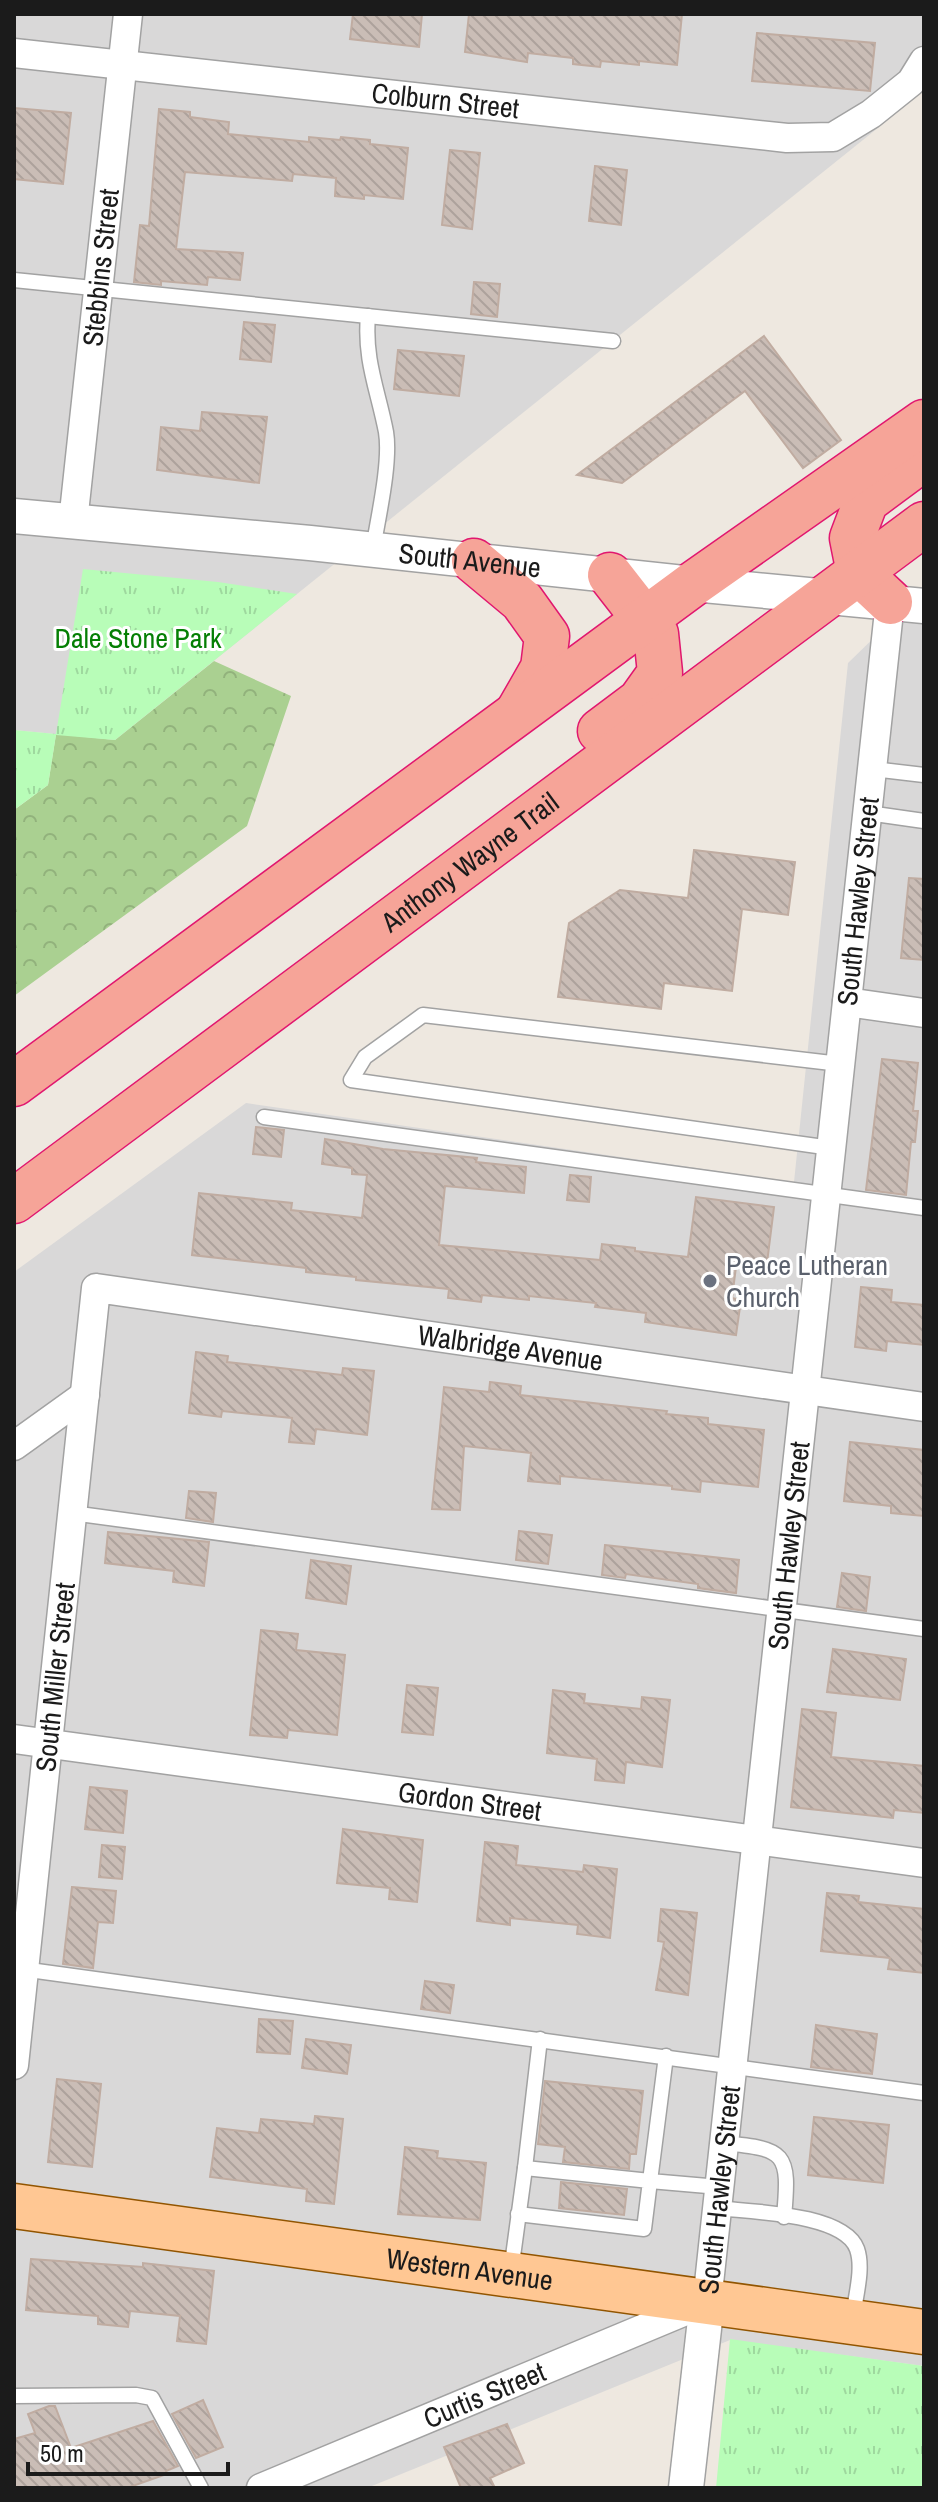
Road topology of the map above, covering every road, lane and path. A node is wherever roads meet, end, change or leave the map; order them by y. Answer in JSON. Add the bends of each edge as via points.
{"nodes":[{"id":1,"x":128,"y":14,"type":"edge"},
{"id":2,"x":14,"y":53,"type":"edge"},
{"id":3,"x":924,"y":61,"type":"edge"},
{"id":4,"x":122,"y":66,"type":"junction"},
{"id":5,"x":14,"y":280,"type":"edge"},
{"id":6,"x":98,"y":289,"type":"junction"},
{"id":7,"x":368,"y":316,"type":"junction"},
{"id":8,"x":613,"y":341,"type":"dead end"},
{"id":9,"x":924,"y":422,"type":"edge"},
{"id":10,"x":924,"y":458,"type":"edge"},
{"id":11,"x":14,"y":516,"type":"edge"},
{"id":12,"x":73,"y":522,"type":"junction"},
{"id":13,"x":924,"y":524,"type":"edge"},
{"id":14,"x":373,"y":550,"type":"junction"},
{"id":15,"x":474,"y":561,"type":"junction"},
{"id":16,"x":610,"y":575,"type":"junction"},
{"id":17,"x":693,"y":584,"type":"junction"},
{"id":18,"x":844,"y":585,"type":"junction"},
{"id":19,"x":907,"y":604,"type":"edge"},
{"id":20,"x":646,"y":618,"type":"junction"},
{"id":21,"x":518,"y":713,"type":"junction"},
{"id":22,"x":873,"y":769,"type":"junction"},
{"id":23,"x":924,"y":775,"type":"edge"},
{"id":24,"x":868,"y":813,"type":"junction"},
{"id":25,"x":924,"y":821,"type":"edge"},
{"id":26,"x":452,"y":875,"type":"junction"},
{"id":27,"x":847,"y":1002,"type":"junction"},
{"id":28,"x":924,"y":1013,"type":"edge"},
{"id":29,"x":840,"y":1064,"type":"junction"},
{"id":30,"x":14,"y":1084,"type":"edge"},
{"id":31,"x":264,"y":1117,"type":"dead end"},
{"id":32,"x":831,"y":1148,"type":"junction"},
{"id":33,"x":826,"y":1195,"type":"junction"},
{"id":34,"x":14,"y":1201,"type":"edge"},
{"id":35,"x":924,"y":1208,"type":"edge"},
{"id":36,"x":96,"y":1288,"type":"joint"},
{"id":37,"x":804,"y":1390,"type":"junction"},
{"id":38,"x":85,"y":1395,"type":"junction"},
{"id":39,"x":924,"y":1407,"type":"edge"},
{"id":40,"x":14,"y":1446,"type":"edge"},
{"id":41,"x":72,"y":1513,"type":"junction"},
{"id":42,"x":781,"y":1608,"type":"junction"},
{"id":43,"x":924,"y":1629,"type":"edge"},
{"id":44,"x":14,"y":1739,"type":"edge"},
{"id":45,"x":48,"y":1743,"type":"junction"},
{"id":46,"x":758,"y":1840,"type":"junction"},
{"id":47,"x":924,"y":1863,"type":"edge"},
{"id":48,"x":19,"y":1968,"type":"edge"},
{"id":49,"x":540,"y":2039,"type":"junction"},
{"id":50,"x":666,"y":2056,"type":"junction"},
{"id":51,"x":14,"y":2065,"type":"edge"},
{"id":52,"x":732,"y":2065,"type":"junction"},
{"id":53,"x":924,"y":2093,"type":"edge"},
{"id":54,"x":723,"y":2143,"type":"junction"},
{"id":55,"x":525,"y":2168,"type":"junction"},
{"id":56,"x":650,"y":2181,"type":"junction"},
{"id":57,"x":718,"y":2198,"type":"junction"},
{"id":58,"x":14,"y":2206,"type":"edge"},
{"id":59,"x":518,"y":2214,"type":"junction"},
{"id":60,"x":784,"y":2217,"type":"junction"},
{"id":61,"x":510,"y":2275,"type":"junction"},
{"id":62,"x":707,"y":2302,"type":"junction"},
{"id":63,"x":852,"y":2322,"type":"junction"},
{"id":64,"x":924,"y":2332,"type":"edge"},
{"id":65,"x":14,"y":2396,"type":"edge"},
{"id":66,"x":201,"y":2488,"type":"edge"},
{"id":67,"x":261,"y":2488,"type":"edge"},
{"id":68,"x":686,"y":2488,"type":"edge"}],
"edges":[{"from":1,"to":4,"type":"street","name":"Stebbins Street"},
{"from":2,"to":4,"type":"street","name":"Colburn Street"},
{"from":3,"to":4,"type":"street","name":"Colburn Street","via":[[911,82],[833,137],[787,138]]},
{"from":4,"to":6,"type":"street","name":"Stebbins Street"},
{"from":5,"to":6,"type":"lane"},
{"from":6,"to":7,"type":"lane"},
{"from":6,"to":12,"type":"street","name":"Stebbins Street"},
{"from":7,"to":8,"type":"lane"},
{"from":7,"to":14,"type":"lane","via":[[366,343],[386,435]]},
{"from":9,"to":17,"type":"highway"},
{"from":10,"to":18,"type":"highway","via":[[866,501],[851,541]]},
{"from":11,"to":12,"type":"street","name":"South Avenue"},
{"from":12,"to":14,"type":"street","name":"South Avenue"},
{"from":13,"to":18,"type":"highway","name":"Anthony Wayne Trail"},
{"from":14,"to":15,"type":"street","name":"South Avenue"},
{"from":15,"to":16,"type":"street","name":"South Avenue"},
{"from":15,"to":21,"type":"highway","via":[[522,601],[547,636],[543,668]]},
{"from":16,"to":17,"type":"street","name":"South Avenue"},
{"from":16,"to":20,"type":"highway"},
{"from":17,"to":18,"type":"street","name":"South Avenue"},
{"from":17,"to":20,"type":"highway"},
{"from":18,"to":19,"type":"highway"},
{"from":18,"to":26,"type":"highway","name":"Anthony Wayne Trail"},
{"from":19,"to":22,"type":"street","name":"South Hawley Street"},
{"from":20,"to":21,"type":"highway"},
{"from":20,"to":26,"type":"highway","via":[[656,634],[660,673],[640,701],[482,819]]},
{"from":21,"to":30,"type":"highway"},
{"from":22,"to":23,"type":"lane"},
{"from":22,"to":24,"type":"street","name":"South Hawley Street"},
{"from":24,"to":25,"type":"lane"},
{"from":24,"to":27,"type":"street","name":"South Hawley Street"},
{"from":26,"to":34,"type":"highway","name":"Anthony Wayne Trail"},
{"from":27,"to":28,"type":"street"},
{"from":27,"to":29,"type":"street","name":"South Hawley Street"},
{"from":29,"to":32,"type":"street","name":"South Hawley Street"},
{"from":29,"to":32,"type":"lane","via":[[423,1015],[365,1057],[351,1080]]},
{"from":31,"to":33,"type":"lane"},
{"from":32,"to":33,"type":"street","name":"South Hawley Street"},
{"from":33,"to":35,"type":"lane"},
{"from":33,"to":37,"type":"street","name":"South Hawley Street"},
{"from":36,"to":37,"type":"street","name":"Walbridge Avenue"},
{"from":36,"to":38,"type":"street","name":"South Miller Street"},
{"from":37,"to":39,"type":"street","name":"Walbridge Avenue"},
{"from":37,"to":42,"type":"street","name":"South Hawley Street"},
{"from":38,"to":40,"type":"street"},
{"from":38,"to":41,"type":"street","name":"South Miller Street"},
{"from":41,"to":42,"type":"lane"},
{"from":41,"to":45,"type":"street","name":"South Miller Street"},
{"from":42,"to":43,"type":"lane"},
{"from":42,"to":46,"type":"street","name":"South Hawley Street"},
{"from":44,"to":45,"type":"street","name":"Gordon Street"},
{"from":45,"to":46,"type":"street","name":"Gordon Street"},
{"from":45,"to":48,"type":"street","name":"South Miller Street"},
{"from":46,"to":47,"type":"street","name":"Gordon Street"},
{"from":46,"to":52,"type":"street","name":"South Hawley Street"},
{"from":48,"to":49,"type":"lane"},
{"from":48,"to":51,"type":"street","name":"South Miller Street"},
{"from":49,"to":50,"type":"lane"},
{"from":49,"to":55,"type":"lane"},
{"from":50,"to":52,"type":"lane"},
{"from":50,"to":56,"type":"lane"},
{"from":52,"to":53,"type":"lane"},
{"from":52,"to":54,"type":"street","name":"South Hawley Street"},
{"from":54,"to":57,"type":"street","name":"South Hawley Street"},
{"from":54,"to":60,"type":"lane","via":[[765,2147],[779,2155],[786,2170]]},
{"from":55,"to":56,"type":"lane"},
{"from":55,"to":59,"type":"lane"},
{"from":56,"to":57,"type":"lane"},
{"from":56,"to":59,"type":"lane","via":[[644,2229]]},
{"from":57,"to":60,"type":"lane"},
{"from":57,"to":62,"type":"street","name":"South Hawley Street"},
{"from":58,"to":61,"type":"main road","name":"Western Avenue"},
{"from":59,"to":61,"type":"lane"},
{"from":60,"to":63,"type":"lane","via":[[822,2221],[843,2232],[856,2247],[859,2266]]},
{"from":61,"to":62,"type":"main road","name":"Western Avenue"},
{"from":62,"to":63,"type":"main road","name":"Western Avenue"},
{"from":62,"to":67,"type":"street","name":"Curtis Street"},
{"from":62,"to":68,"type":"street","name":"South Hawley Street"},
{"from":63,"to":64,"type":"main road","name":"Western Avenue"},
{"from":65,"to":66,"type":"lane","via":[[152,2398]]}]}
